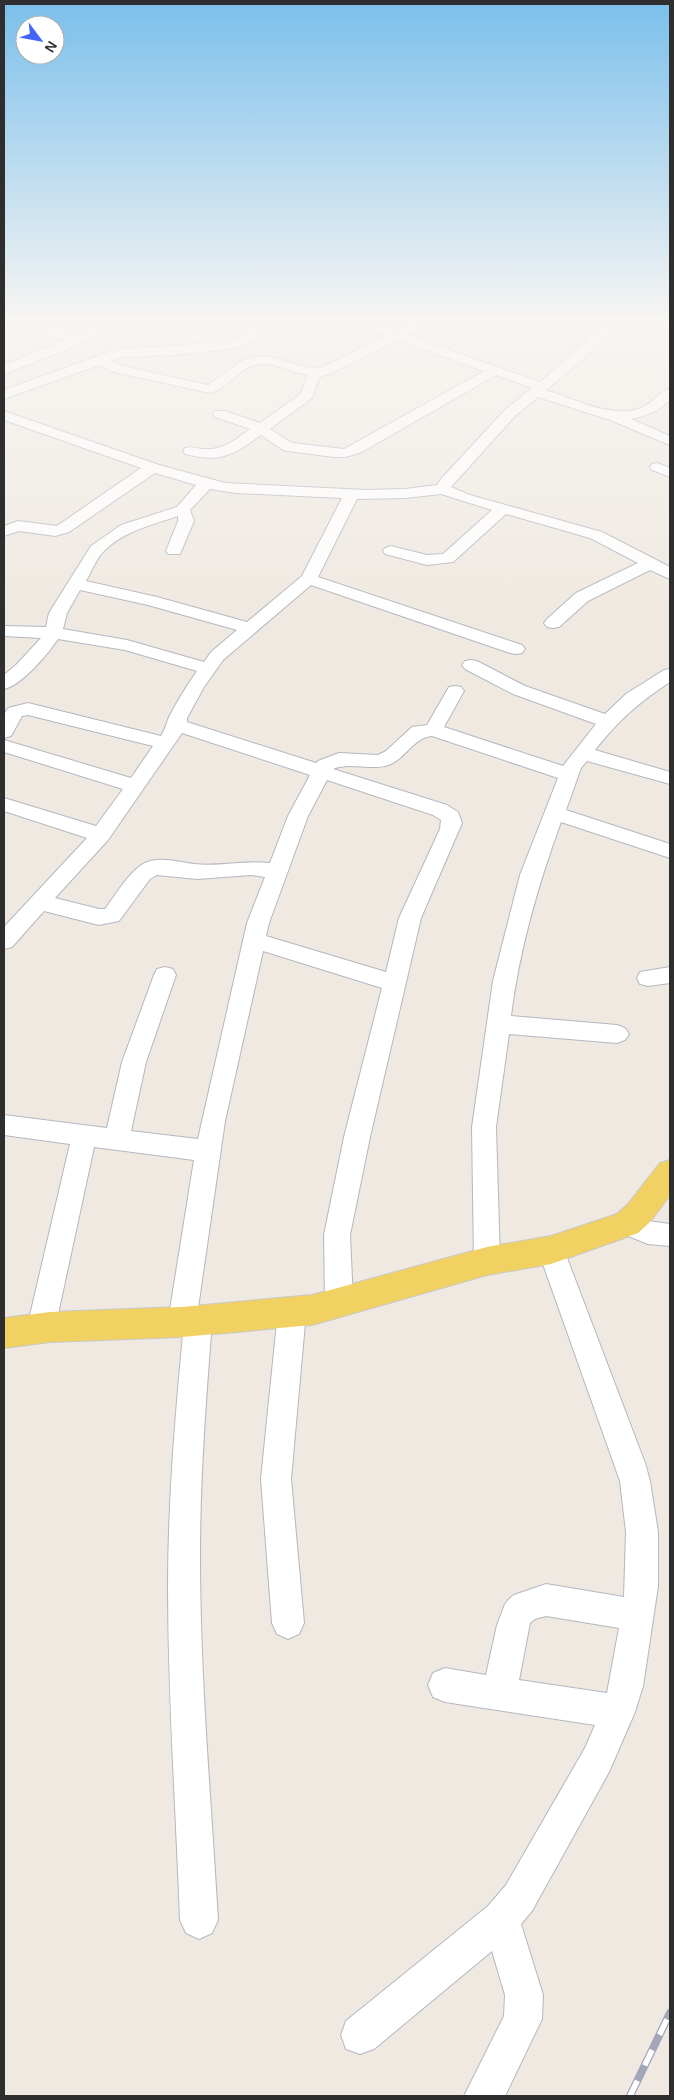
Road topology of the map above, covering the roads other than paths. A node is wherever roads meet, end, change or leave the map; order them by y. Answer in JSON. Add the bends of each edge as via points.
{"nodes":[{"id":1,"x":21,"y":421,"type":"edge"},
{"id":2,"x":239,"y":421,"type":"edge"},
{"id":3,"x":272,"y":421,"type":"edge"},
{"id":4,"x":405,"y":421,"type":"edge"},
{"id":5,"x":503,"y":421,"type":"edge"},
{"id":6,"x":624,"y":421,"type":"edge"},
{"id":7,"x":261,"y":429,"type":"junction"},
{"id":8,"x":670,"y":441,"type":"edge"},
{"id":9,"x":190,"y":451,"type":"dead end"},
{"id":10,"x":153,"y":467,"type":"junction"},
{"id":11,"x":206,"y":484,"type":"junction"},
{"id":12,"x":443,"y":489,"type":"junction"},
{"id":13,"x":352,"y":494,"type":"junction"},
{"id":14,"x":503,"y":509,"type":"junction"},
{"id":15,"x":182,"y":510,"type":"junction"},
{"id":16,"x":63,"y":529,"type":"junction"},
{"id":17,"x":4,"y":531,"type":"edge"},
{"id":18,"x":110,"y":538,"type":"junction"},
{"id":19,"x":174,"y":551,"type":"dead end"},
{"id":20,"x":391,"y":551,"type":"dead end"},
{"id":21,"x":651,"y":563,"type":"junction"},
{"id":22,"x":670,"y":574,"type":"edge"},
{"id":23,"x":309,"y":579,"type":"junction"},
{"id":24,"x":75,"y":584,"type":"junction"},
{"id":25,"x":552,"y":623,"type":"dead end"},
{"id":26,"x":249,"y":628,"type":"junction"},
{"id":27,"x":4,"y":631,"type":"edge"},
{"id":28,"x":53,"y":633,"type":"junction"},
{"id":29,"x":516,"y":650,"type":"dead end"},
{"id":30,"x":471,"y":664,"type":"dead end"},
{"id":31,"x":207,"y":668,"type":"junction"},
{"id":32,"x":670,"y":674,"type":"edge"},
{"id":33,"x":4,"y":684,"type":"edge"},
{"id":34,"x":455,"y":691,"type":"dead end"},
{"id":35,"x":608,"y":722,"type":"junction"},
{"id":36,"x":433,"y":730,"type":"junction"},
{"id":37,"x":4,"y":732,"type":"edge"},
{"id":38,"x":172,"y":734,"type":"junction"},
{"id":39,"x":4,"y":746,"type":"edge"},
{"id":40,"x":583,"y":753,"type":"junction"},
{"id":41,"x":321,"y":772,"type":"junction"},
{"id":42,"x":569,"y":775,"type":"junction"},
{"id":43,"x":670,"y":778,"type":"edge"},
{"id":44,"x":135,"y":786,"type":"junction"},
{"id":45,"x":4,"y":804,"type":"edge"},
{"id":46,"x":554,"y":813,"type":"junction"},
{"id":47,"x":100,"y":835,"type":"junction"},
{"id":48,"x":670,"y":851,"type":"edge"},
{"id":49,"x":276,"y":871,"type":"junction"},
{"id":50,"x":39,"y":902,"type":"junction"},
{"id":51,"x":4,"y":941,"type":"edge"},
{"id":52,"x":255,"y":941,"type":"junction"},
{"id":53,"x":165,"y":975,"type":"dead end"},
{"id":54,"x":670,"y":975,"type":"edge"},
{"id":55,"x":648,"y":978,"type":"dead end"},
{"id":56,"x":393,"y":983,"type":"junction"},
{"id":57,"x":498,"y":1024,"type":"junction"},
{"id":58,"x":617,"y":1034,"type":"dead end"},
{"id":59,"x":4,"y":1125,"type":"edge"},
{"id":60,"x":84,"y":1135,"type":"junction"},
{"id":61,"x":118,"y":1140,"type":"junction"},
{"id":62,"x":209,"y":1150,"type":"junction"},
{"id":63,"x":670,"y":1172,"type":"edge"},
{"id":64,"x":627,"y":1224,"type":"junction"},
{"id":65,"x":670,"y":1235,"type":"edge"},
{"id":66,"x":551,"y":1250,"type":"junction"},
{"id":67,"x":487,"y":1261,"type":"junction"},
{"id":68,"x":339,"y":1302,"type":"junction"},
{"id":69,"x":292,"y":1312,"type":"junction"},
{"id":70,"x":190,"y":1321,"type":"junction"},
{"id":71,"x":41,"y":1328,"type":"junction"},
{"id":72,"x":4,"y":1333,"type":"edge"},
{"id":73,"x":637,"y":1615,"type":"junction"},
{"id":74,"x":288,"y":1623,"type":"dead end"},
{"id":75,"x":446,"y":1686,"type":"dead end"},
{"id":76,"x":500,"y":1694,"type":"junction"},
{"id":77,"x":618,"y":1712,"type":"junction"},
{"id":78,"x":501,"y":1919,"type":"junction"},
{"id":79,"x":198,"y":1920,"type":"dead end"},
{"id":80,"x":360,"y":2035,"type":"dead end"},
{"id":81,"x":484,"y":2096,"type":"edge"}],
"edges":[{"from":1,"to":10,"type":"street"},
{"from":2,"to":7,"type":"street"},
{"from":3,"to":7,"type":"street"},
{"from":4,"to":7,"type":"street","via":[[345,453],[288,446]]},
{"from":5,"to":12,"type":"street"},
{"from":6,"to":8,"type":"street"},
{"from":7,"to":9,"type":"street","via":[[221,454]]},
{"from":10,"to":11,"type":"street"},
{"from":10,"to":16,"type":"street"},
{"from":11,"to":13,"type":"street"},
{"from":11,"to":15,"type":"street"},
{"from":12,"to":13,"type":"street","via":[[416,494]]},
{"from":12,"to":14,"type":"street"},
{"from":13,"to":23,"type":"street"},
{"from":14,"to":20,"type":"street","via":[[447,559],[427,560]]},
{"from":14,"to":21,"type":"street","via":[[596,535]]},
{"from":15,"to":18,"type":"street","via":[[127,528]]},
{"from":15,"to":19,"type":"street","via":[[186,521]]},
{"from":16,"to":17,"type":"street","via":[[55,531],[18,526]]},
{"from":16,"to":18,"type":"street"},
{"from":18,"to":24,"type":"street","via":[[93,554]]},
{"from":21,"to":22,"type":"street"},
{"from":21,"to":25,"type":"street","via":[[582,597]]},
{"from":23,"to":26,"type":"street"},
{"from":23,"to":29,"type":"street"},
{"from":24,"to":26,"type":"street"},
{"from":24,"to":28,"type":"street","via":[[58,612]]},
{"from":26,"to":31,"type":"street","via":[[226,646]]},
{"from":27,"to":28,"type":"street"},
{"from":28,"to":31,"type":"street","via":[[136,646]]},
{"from":28,"to":33,"type":"street","via":[[23,668]]},
{"from":30,"to":35,"type":"street","via":[[519,690]]},
{"from":31,"to":38,"type":"street","via":[[194,687]]},
{"from":32,"to":35,"type":"street","via":[[633,698]]},
{"from":34,"to":36,"type":"street"},
{"from":35,"to":40,"type":"street"},
{"from":36,"to":41,"type":"street","via":[[419,731],[383,760],[339,759],[325,765]]},
{"from":36,"to":42,"type":"street"},
{"from":37,"to":38,"type":"street","via":[[15,712],[28,709]]},
{"from":38,"to":41,"type":"street"},
{"from":38,"to":44,"type":"street"},
{"from":39,"to":44,"type":"street"},
{"from":40,"to":42,"type":"street"},
{"from":40,"to":43,"type":"street"},
{"from":41,"to":49,"type":"street","via":[[298,816]]},
{"from":41,"to":56,"type":"street","via":[[440,810],[451,817],[450,829],[410,918]]},
{"from":42,"to":46,"type":"street"},
{"from":44,"to":47,"type":"street"},
{"from":45,"to":47,"type":"street"},
{"from":46,"to":48,"type":"street"},
{"from":46,"to":57,"type":"street","via":[[531,875],[504,981]]},
{"from":47,"to":50,"type":"street"},
{"from":49,"to":50,"type":"street","via":[[250,868],[197,872],[152,868],[143,874],[111,916],[99,917]]},
{"from":49,"to":52,"type":"street"},
{"from":50,"to":51,"type":"street"},
{"from":52,"to":56,"type":"street"},
{"from":52,"to":62,"type":"street"},
{"from":53,"to":61,"type":"street","via":[[134,1062]]},
{"from":54,"to":55,"type":"street"},
{"from":56,"to":68,"type":"street","via":[[337,1235]]},
{"from":57,"to":58,"type":"street"},
{"from":57,"to":67,"type":"street","via":[[484,1127]]},
{"from":59,"to":60,"type":"street"},
{"from":60,"to":61,"type":"street"},
{"from":60,"to":71,"type":"street"},
{"from":61,"to":62,"type":"street"},
{"from":62,"to":70,"type":"street"},
{"from":63,"to":64,"type":"main road"},
{"from":64,"to":65,"type":"street","via":[[645,1233]]},
{"from":64,"to":66,"type":"main road"},
{"from":66,"to":67,"type":"main road"},
{"from":66,"to":73,"type":"street","via":[[635,1481],[643,1550]]},
{"from":67,"to":68,"type":"main road"},
{"from":68,"to":69,"type":"main road"},
{"from":69,"to":70,"type":"main road"},
{"from":69,"to":74,"type":"street","via":[[276,1480]]},
{"from":70,"to":71,"type":"main road"},
{"from":70,"to":79,"type":"street","via":[[184,1587]]},
{"from":71,"to":72,"type":"main road"},
{"from":73,"to":76,"type":"street","via":[[546,1600],[520,1610],[514,1623]]},
{"from":73,"to":77,"type":"street","via":[[626,1686]]},
{"from":75,"to":76,"type":"street"},
{"from":76,"to":77,"type":"street"},
{"from":77,"to":78,"type":"street","via":[[597,1760],[518,1898]]},
{"from":78,"to":80,"type":"street"},
{"from":78,"to":81,"type":"street","via":[[524,1995],[523,2019]]}]}
